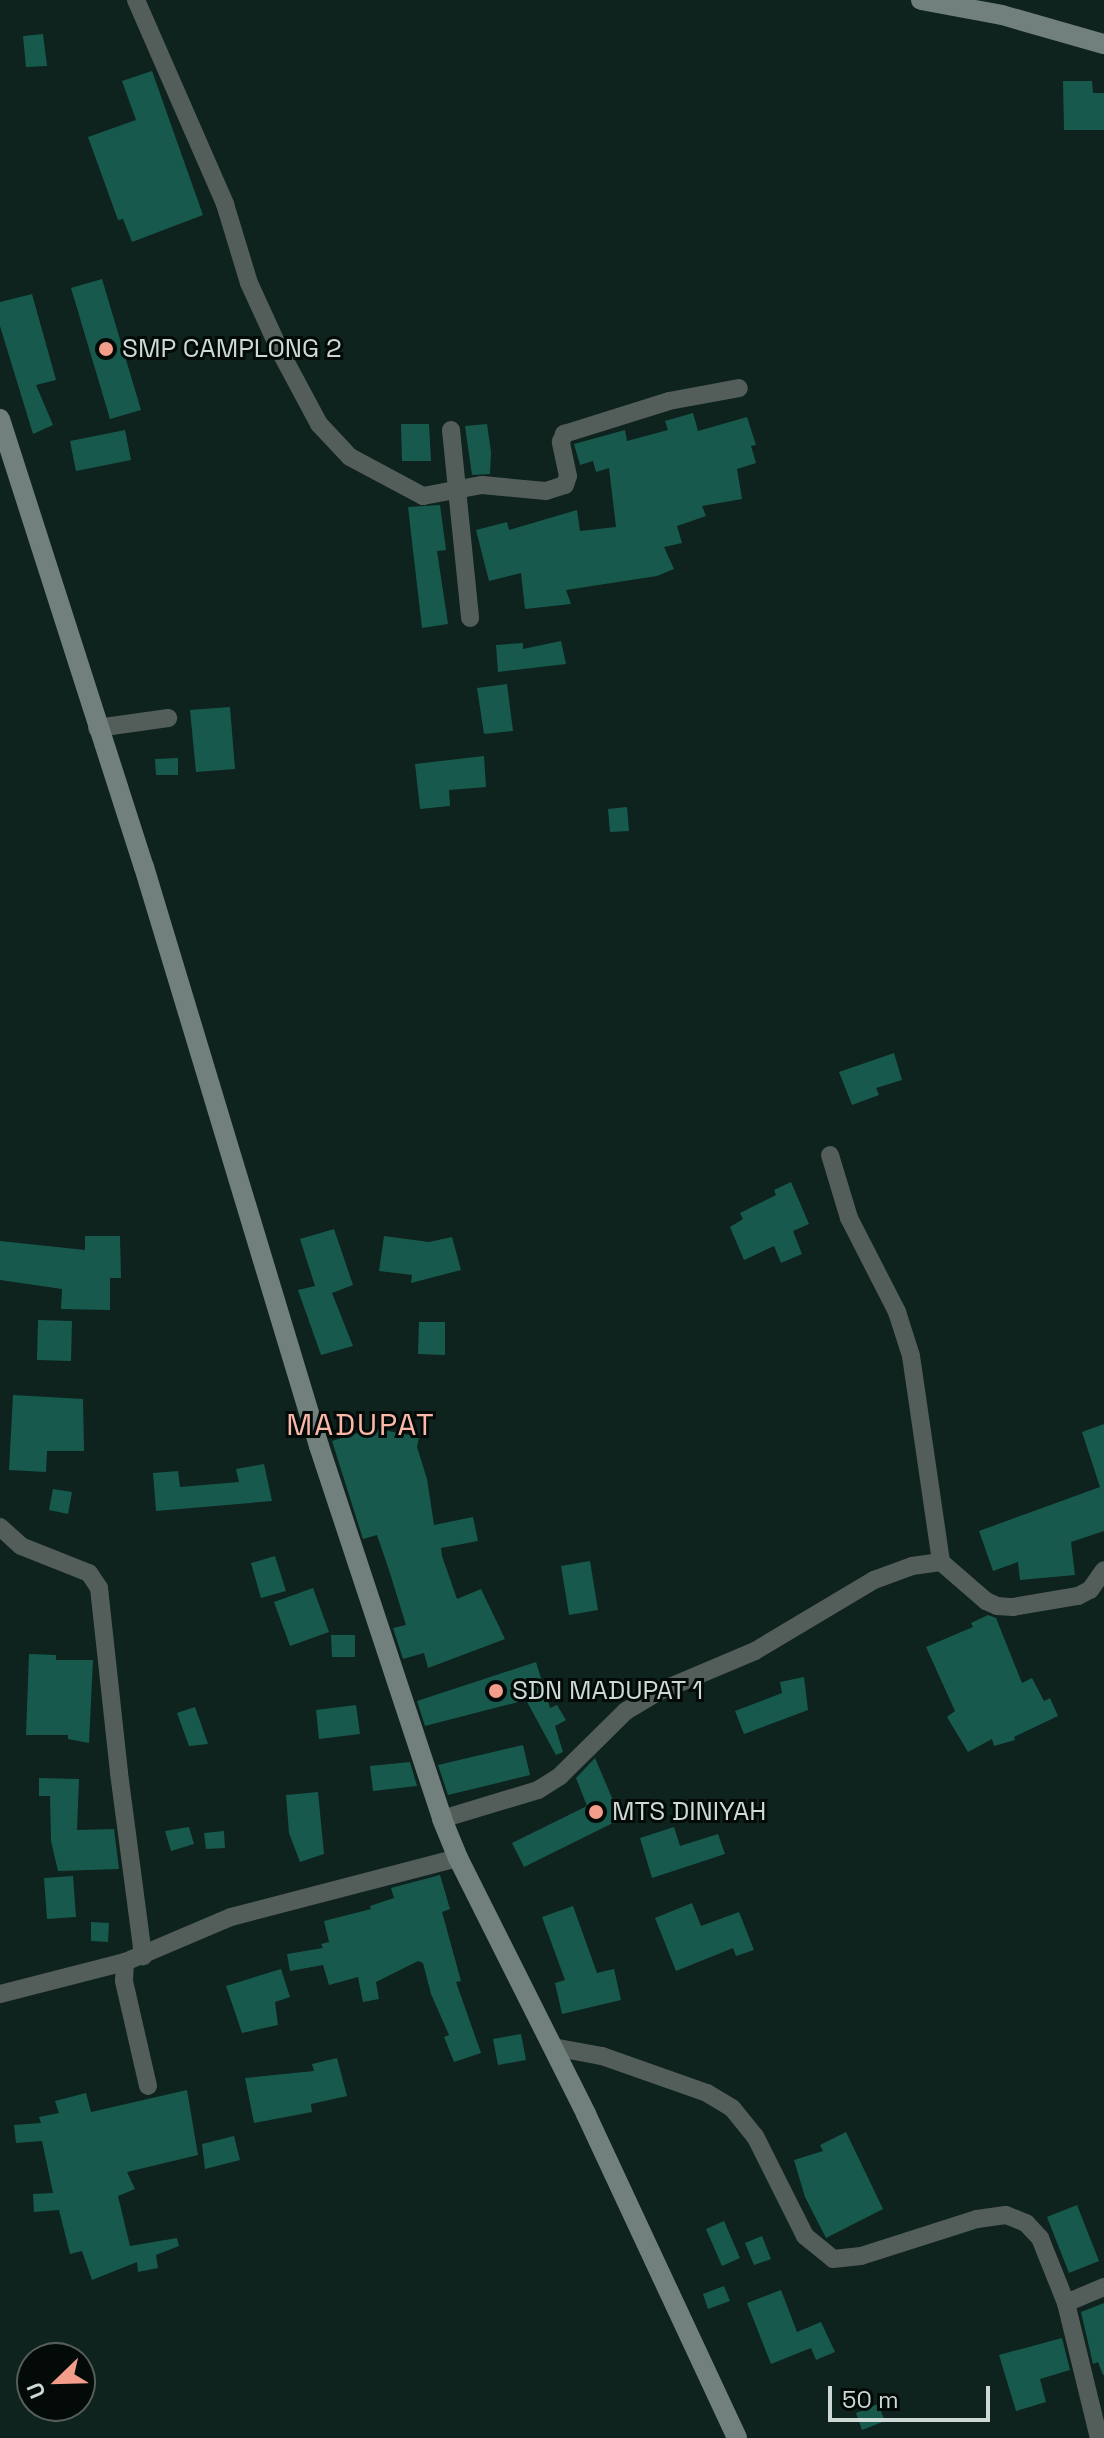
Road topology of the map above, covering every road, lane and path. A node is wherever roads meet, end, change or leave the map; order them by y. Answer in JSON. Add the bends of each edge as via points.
{"nodes":[{"id":1,"x":136,"y":0,"type":"edge"},
{"id":2,"x":921,"y":0,"type":"edge"},
{"id":3,"x":1104,"y":44,"type":"edge"},
{"id":4,"x":739,"y":388,"type":"dead end"},
{"id":5,"x":0,"y":419,"type":"edge"},
{"id":6,"x":451,"y":430,"type":"dead end"},
{"id":7,"x":456,"y":491,"type":"junction"},
{"id":8,"x":470,"y":618,"type":"dead end"},
{"id":9,"x":168,"y":718,"type":"dead end"},
{"id":10,"x":97,"y":728,"type":"junction"},
{"id":11,"x":830,"y":1155,"type":"dead end"},
{"id":12,"x":0,"y":1527,"type":"edge"},
{"id":13,"x":941,"y":1562,"type":"junction"},
{"id":14,"x":1104,"y":1570,"type":"edge"},
{"id":15,"x":442,"y":1819,"type":"junction"},
{"id":16,"x":458,"y":1858,"type":"junction"},
{"id":17,"x":134,"y":1959,"type":"junction"},
{"id":18,"x":0,"y":1994,"type":"edge"},
{"id":19,"x":553,"y":2047,"type":"junction"},
{"id":20,"x":148,"y":2086,"type":"dead end"},
{"id":21,"x":1104,"y":2287,"type":"edge"},
{"id":22,"x":1066,"y":2303,"type":"junction"},
{"id":23,"x":737,"y":2438,"type":"edge"},
{"id":24,"x":1099,"y":2438,"type":"edge"}],
"edges":[{"from":1,"to":7,"type":"street","via":[[225,204],[249,283],[319,424],[350,457],[411,491],[423,496]]},
{"from":2,"to":3,"type":"street","via":[[1002,15]]},
{"from":4,"to":7,"type":"street","via":[[669,401],[564,434],[568,476],[557,489],[482,485]]},
{"from":5,"to":10,"type":"street"},
{"from":6,"to":7,"type":"street"},
{"from":7,"to":8,"type":"street"},
{"from":9,"to":10,"type":"street"},
{"from":10,"to":15,"type":"street","via":[[234,1157],[319,1446]]},
{"from":11,"to":13,"type":"street","via":[[849,1218],[897,1312],[911,1356]]},
{"from":12,"to":17,"type":"street","via":[[21,1546],[89,1573],[99,1588]]},
{"from":13,"to":14,"type":"street","via":[[986,1601],[1013,1607],[1078,1596],[1090,1590]]},
{"from":13,"to":15,"type":"street","via":[[874,1580],[755,1651],[658,1692],[626,1711],[560,1776],[538,1790]]},
{"from":15,"to":16,"type":"street"},
{"from":16,"to":17,"type":"street","via":[[231,1917]]},
{"from":16,"to":19,"type":"street"},
{"from":17,"to":18,"type":"street"},
{"from":17,"to":20,"type":"street","via":[[124,1981]]},
{"from":19,"to":22,"type":"street","via":[[602,2056],[707,2093],[732,2108],[755,2136],[805,2236],[833,2259],[1006,2215],[1026,2223],[1040,2238]]},
{"from":19,"to":23,"type":"street"},
{"from":21,"to":22,"type":"street"},
{"from":22,"to":24,"type":"street"}]}
